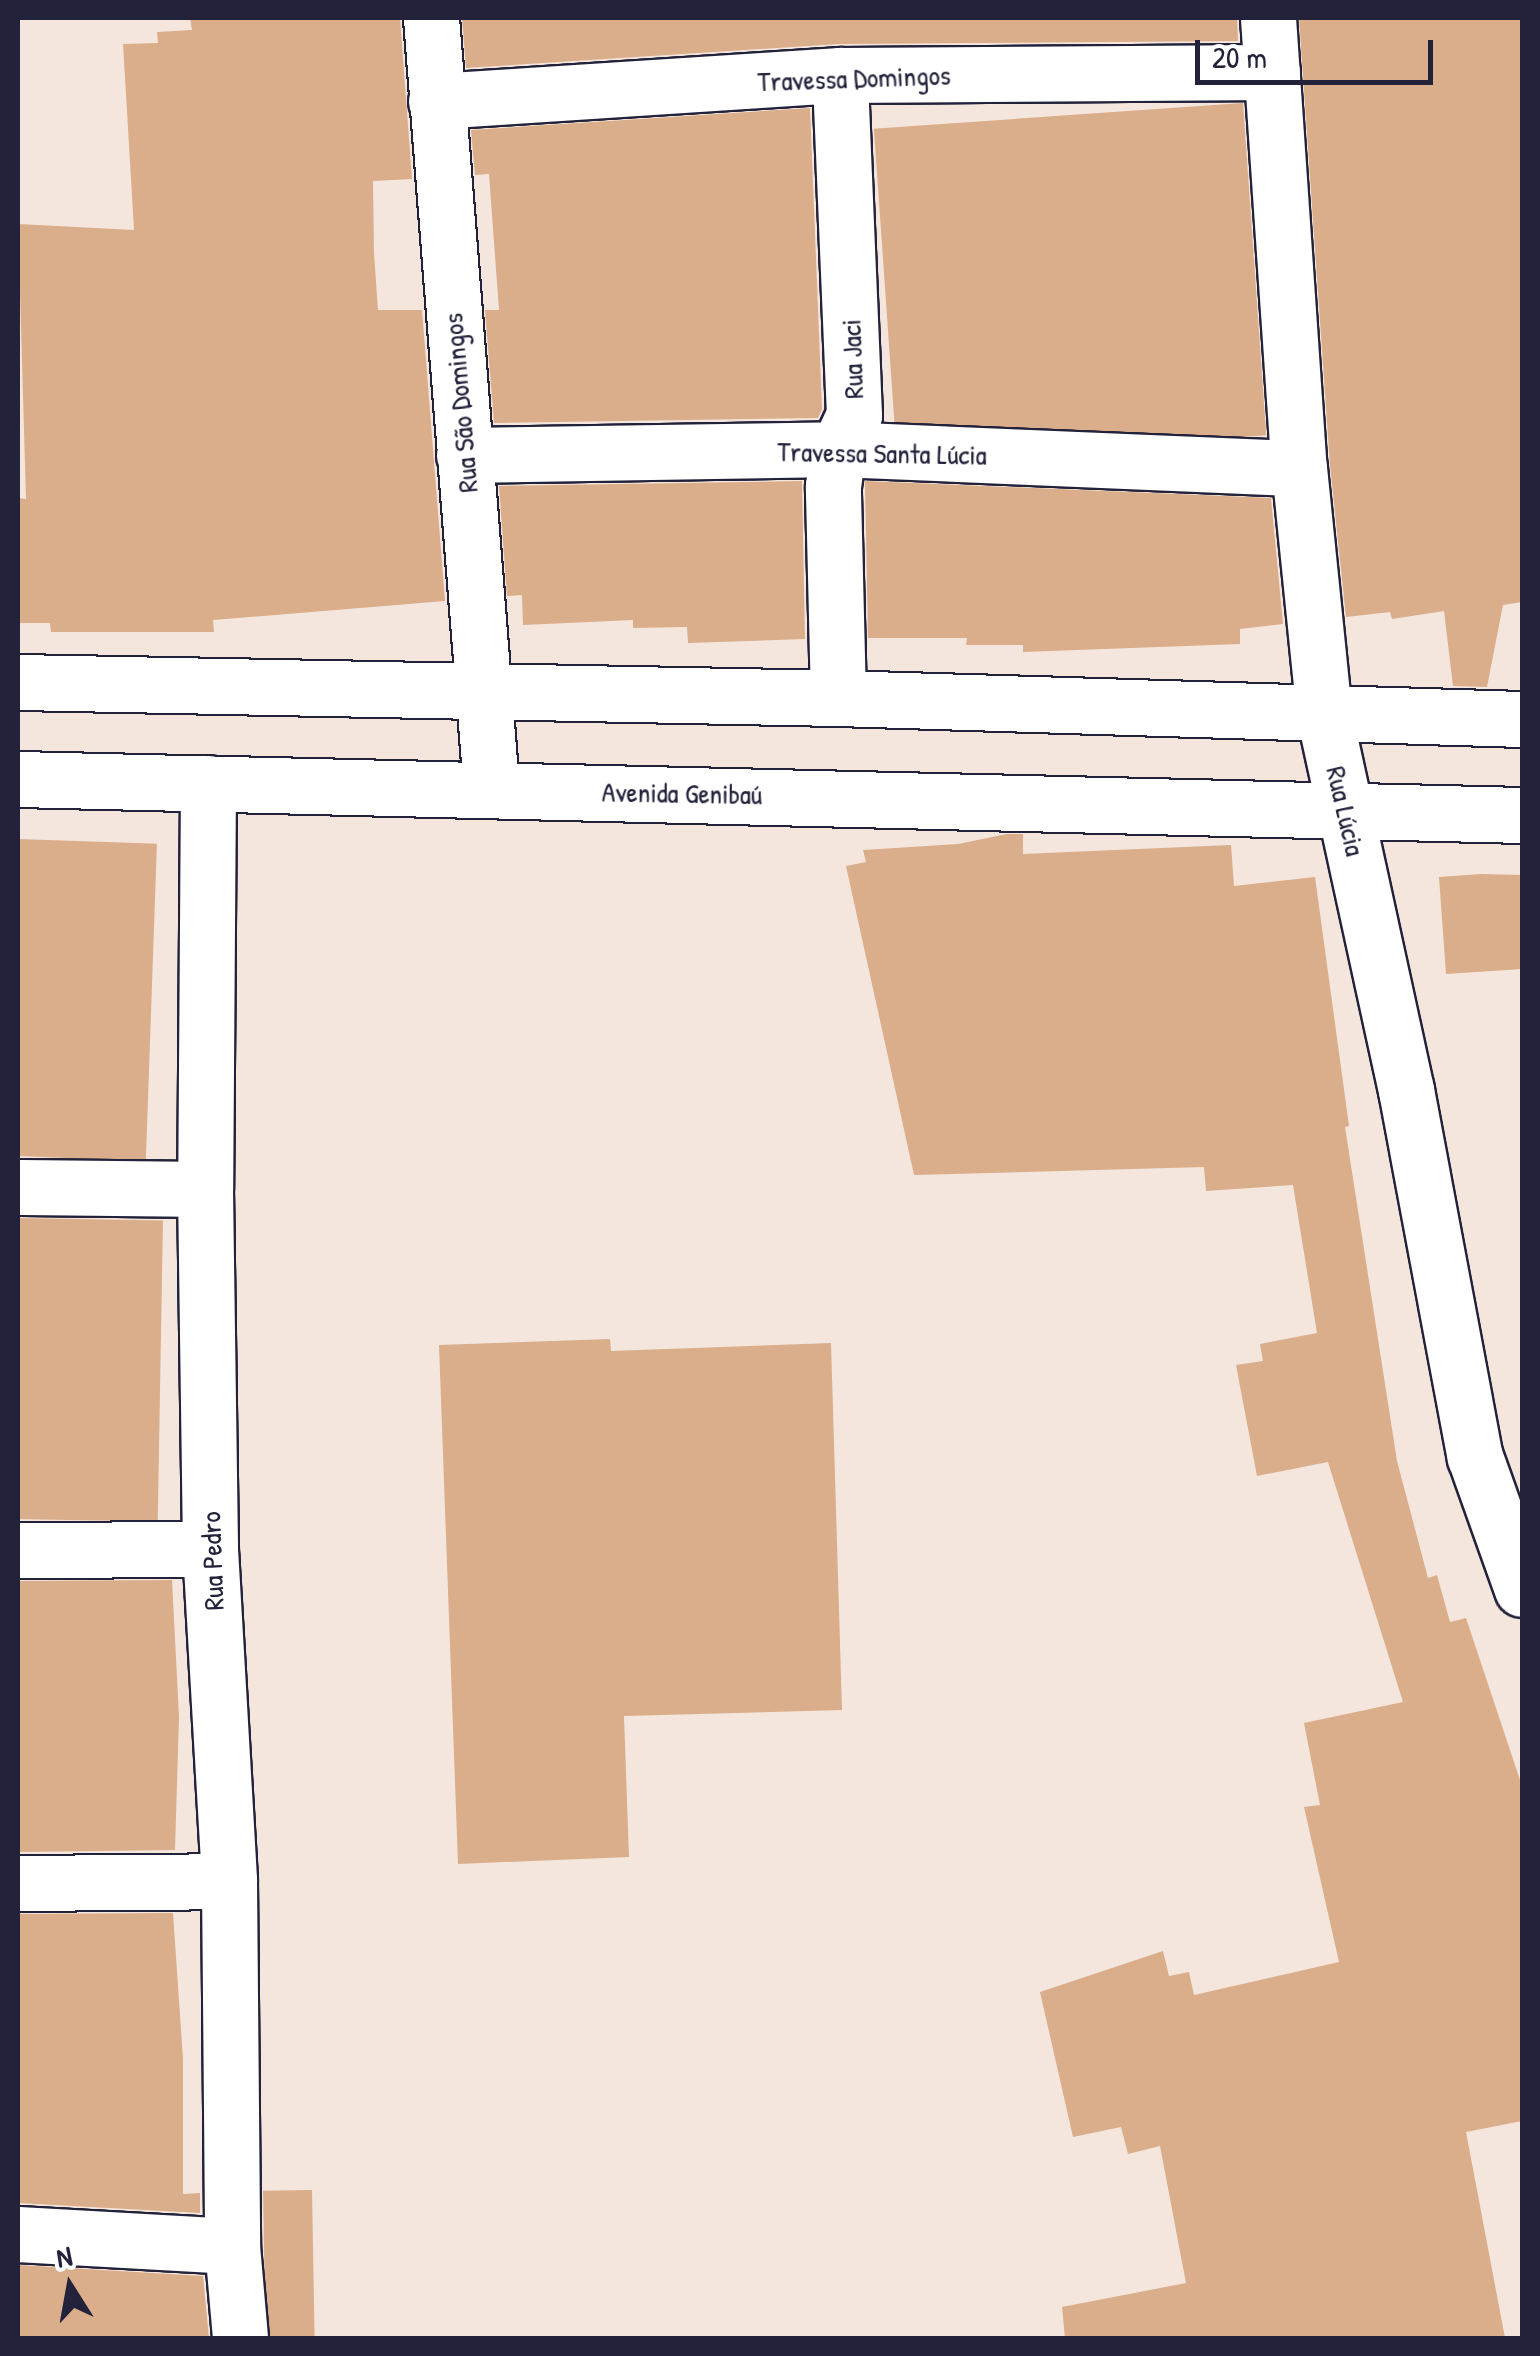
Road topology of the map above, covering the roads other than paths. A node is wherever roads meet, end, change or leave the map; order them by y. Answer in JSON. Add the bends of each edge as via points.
{"nodes":[{"id":1,"x":430,"y":18,"type":"edge"},
{"id":2,"x":1268,"y":18,"type":"edge"},
{"id":3,"x":1272,"y":72,"type":"junction"},
{"id":4,"x":840,"y":75,"type":"junction"},
{"id":5,"x":436,"y":101,"type":"junction"},
{"id":6,"x":838,"y":448,"type":"junction"},
{"id":7,"x":464,"y":456,"type":"junction"},
{"id":8,"x":1299,"y":468,"type":"junction"},
{"id":9,"x":18,"y":682,"type":"edge"},
{"id":10,"x":483,"y":691,"type":"junction"},
{"id":11,"x":838,"y":698,"type":"junction"},
{"id":12,"x":1324,"y":714,"type":"junction"},
{"id":13,"x":1522,"y":719,"type":"edge"},
{"id":14,"x":18,"y":779,"type":"edge"},
{"id":15,"x":208,"y":783,"type":"junction"},
{"id":16,"x":491,"y":788,"type":"junction"},
{"id":17,"x":1346,"y":810,"type":"junction"},
{"id":18,"x":1522,"y":815,"type":"edge"},
{"id":19,"x":18,"y":1187,"type":"edge"},
{"id":20,"x":205,"y":1189,"type":"junction"},
{"id":21,"x":210,"y":1549,"type":"junction"},
{"id":22,"x":18,"y":1550,"type":"edge"},
{"id":23,"x":1522,"y":1589,"type":"edge"},
{"id":24,"x":229,"y":1881,"type":"junction"},
{"id":25,"x":18,"y":1884,"type":"edge"},
{"id":26,"x":18,"y":2234,"type":"edge"},
{"id":27,"x":232,"y":2246,"type":"junction"},
{"id":28,"x":240,"y":2338,"type":"edge"}],
"edges":[{"from":1,"to":5,"type":"street","name":"Rua São Domingos"},
{"from":2,"to":3,"type":"street","name":"Rua Lúcia"},
{"from":3,"to":4,"type":"street","name":"Travessa Domingos"},
{"from":3,"to":8,"type":"street","name":"Rua Lúcia"},
{"from":4,"to":5,"type":"street","name":"Travessa Domingos"},
{"from":4,"to":6,"type":"street","name":"Rua Jaci","via":[[854,414]]},
{"from":5,"to":7,"type":"street","name":"Rua São Domingos"},
{"from":6,"to":7,"type":"street","name":"Travessa Santa Lúcia"},
{"from":6,"to":8,"type":"street","name":"Travessa Santa Lúcia"},
{"from":6,"to":11,"type":"street","name":"Rua Jaci"},
{"from":7,"to":10,"type":"street","name":"Rua São Domingos"},
{"from":8,"to":12,"type":"street","name":"Rua Lúcia"},
{"from":9,"to":10,"type":"street"},
{"from":10,"to":11,"type":"street"},
{"from":10,"to":16,"type":"street","name":"Rua São Domingos"},
{"from":11,"to":12,"type":"street"},
{"from":12,"to":13,"type":"street"},
{"from":12,"to":17,"type":"street","name":"Rua Lúcia"},
{"from":14,"to":15,"type":"street","name":"Avenida Genibaú"},
{"from":15,"to":16,"type":"street","name":"Avenida Genibaú"},
{"from":15,"to":20,"type":"street","name":"Rua Pedro"},
{"from":16,"to":17,"type":"street","name":"Avenida Genibaú"},
{"from":17,"to":18,"type":"street","name":"Avenida Genibaú"},
{"from":17,"to":23,"type":"street","name":"Rua Lúcia","via":[[1475,1456]]},
{"from":19,"to":20,"type":"street"},
{"from":20,"to":21,"type":"street","name":"Rua Pedro"},
{"from":21,"to":22,"type":"street"},
{"from":21,"to":24,"type":"street","name":"Rua Pedro"},
{"from":24,"to":25,"type":"street"},
{"from":24,"to":27,"type":"street","name":"Rua Pedro"},
{"from":26,"to":27,"type":"street"},
{"from":27,"to":28,"type":"street","name":"Rua Pedro"}]}
